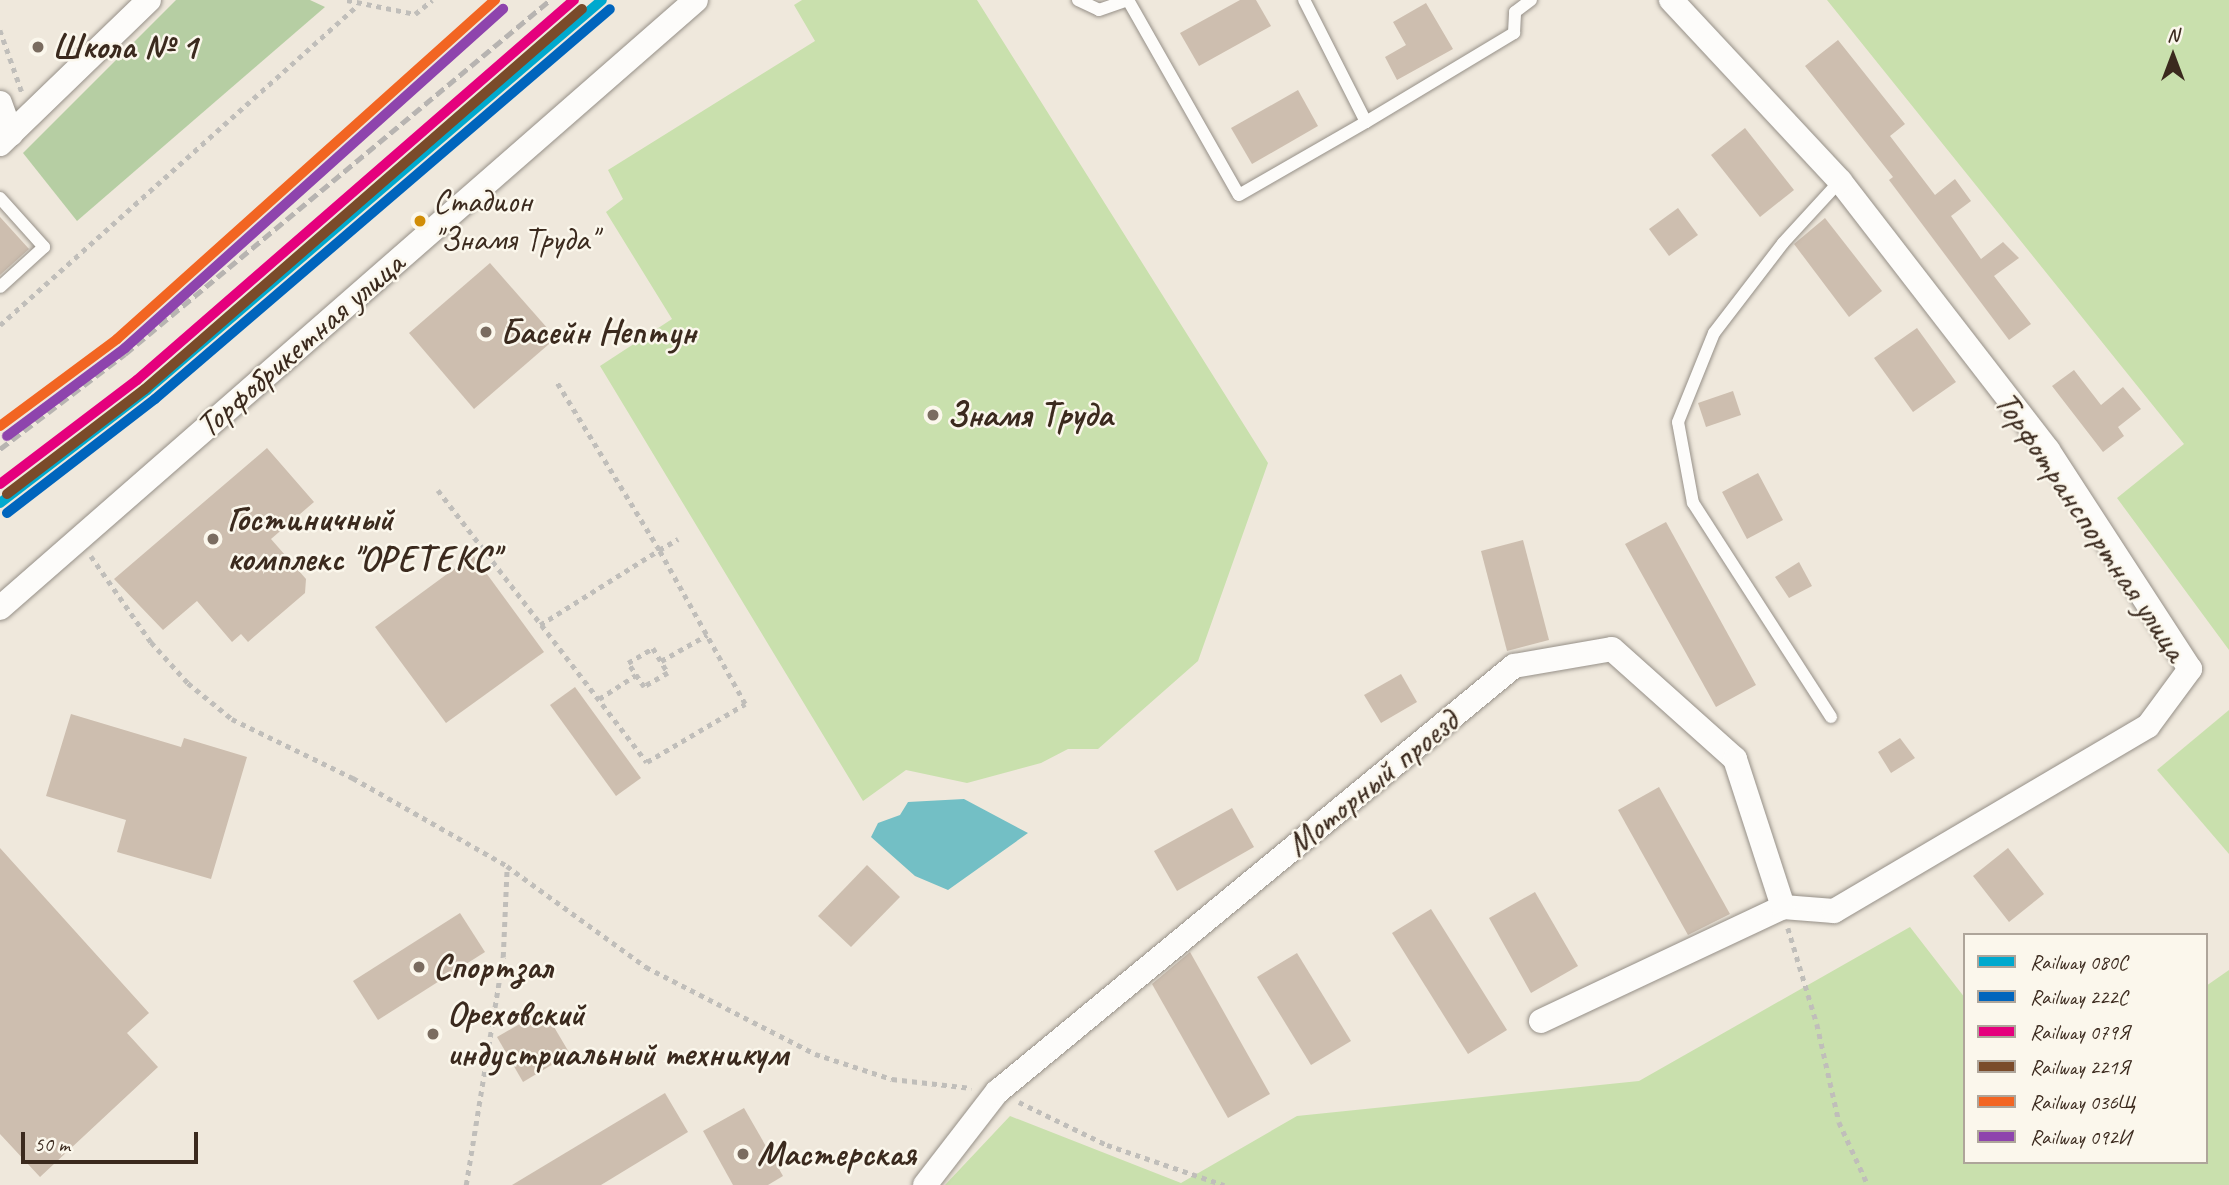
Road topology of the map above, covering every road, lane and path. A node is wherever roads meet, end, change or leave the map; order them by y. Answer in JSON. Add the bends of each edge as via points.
{"nodes":[{"id":1,"x":149,"y":0,"type":"edge"},
{"id":2,"x":347,"y":0,"type":"edge"},
{"id":3,"x":432,"y":0,"type":"edge"},
{"id":4,"x":696,"y":0,"type":"edge"},
{"id":5,"x":1078,"y":0,"type":"edge"},
{"id":6,"x":1128,"y":0,"type":"edge"},
{"id":7,"x":1304,"y":0,"type":"edge"},
{"id":8,"x":1531,"y":0,"type":"edge"},
{"id":9,"x":1671,"y":0,"type":"edge"},
{"id":10,"x":358,"y":5,"type":"junction"},
{"id":11,"x":0,"y":30,"type":"edge"},
{"id":12,"x":0,"y":103,"type":"edge"},
{"id":13,"x":30,"y":115,"type":"junction"},
{"id":14,"x":1366,"y":122,"type":"junction"},
{"id":15,"x":6,"y":139,"type":"edge"},
{"id":16,"x":1840,"y":181,"type":"junction"},
{"id":17,"x":0,"y":198,"type":"edge"},
{"id":18,"x":3,"y":280,"type":"edge"},
{"id":19,"x":0,"y":324,"type":"edge"},
{"id":20,"x":556,"y":381,"type":"dead end"},
{"id":21,"x":438,"y":490,"type":"dead end"},
{"id":22,"x":78,"y":538,"type":"junction"},
{"id":23,"x":678,"y":539,"type":"dead end"},
{"id":24,"x":659,"y":550,"type":"junction"},
{"id":25,"x":0,"y":608,"type":"edge"},
{"id":26,"x":540,"y":625,"type":"junction"},
{"id":27,"x":707,"y":635,"type":"junction"},
{"id":28,"x":661,"y":661,"type":"junction"},
{"id":29,"x":636,"y":675,"type":"junction"},
{"id":30,"x":599,"y":699,"type":"junction"},
{"id":31,"x":1831,"y":717,"type":"dead end"},
{"id":32,"x":508,"y":866,"type":"junction"},
{"id":33,"x":1783,"y":907,"type":"junction"},
{"id":34,"x":1541,"y":1021,"type":"dead end"},
{"id":35,"x":997,"y":1092,"type":"junction"},
{"id":36,"x":466,"y":1185,"type":"edge"},
{"id":37,"x":925,"y":1185,"type":"edge"},
{"id":38,"x":1224,"y":1185,"type":"edge"},
{"id":39,"x":1868,"y":1185,"type":"edge"}],
"edges":[{"from":1,"to":13,"type":"street"},
{"from":2,"to":10,"type":"path"},
{"from":3,"to":10,"type":"path","via":[[415,15]]},
{"from":4,"to":22,"type":"street","name":"Торфобрикетная улица"},
{"from":5,"to":6,"type":"lane","via":[[1099,10]]},
{"from":6,"to":14,"type":"lane","via":[[1239,195]]},
{"from":7,"to":14,"type":"lane"},
{"from":8,"to":14,"type":"lane","via":[[1515,12],[1514,33]]},
{"from":9,"to":16,"type":"street","name":"Торфотранспортная улица"},
{"from":10,"to":19,"type":"path"},
{"from":11,"to":13,"type":"path"},
{"from":12,"to":15,"type":"street"},
{"from":13,"to":15,"type":"street"},
{"from":16,"to":31,"type":"lane","via":[[1783,243],[1714,333],[1678,422],[1693,503]]},
{"from":16,"to":33,"type":"street","name":"Торфотранспортная улица","via":[[2048,450],[2190,669],[2148,726],[1834,911]]},
{"from":17,"to":18,"type":"lane","via":[[44,247]]},
{"from":20,"to":24,"type":"path"},
{"from":21,"to":26,"type":"path"},
{"from":22,"to":25,"type":"street","name":"Торфобрикетная улица"},
{"from":22,"to":32,"type":"path","via":[[151,642],[188,683],[232,719],[353,778]]},
{"from":23,"to":24,"type":"path"},
{"from":24,"to":26,"type":"path"},
{"from":24,"to":27,"type":"path"},
{"from":26,"to":30,"type":"path"},
{"from":27,"to":28,"type":"path"},
{"from":27,"to":30,"type":"path","via":[[745,704],[647,762]]},
{"from":28,"to":29,"type":"path","via":[[668,673],[644,687]]},
{"from":28,"to":29,"type":"path","via":[[653,648],[628,663]]},
{"from":29,"to":30,"type":"path"},
{"from":32,"to":35,"type":"path","via":[[646,967],[815,1054],[892,1079]]},
{"from":32,"to":36,"type":"path","via":[[503,957]]},
{"from":33,"to":34,"type":"street","name":"Торфотранспортная улица"},
{"from":33,"to":35,"type":"street","name":"Моторный проезд","via":[[1735,758],[1612,649],[1514,666]]},
{"from":33,"to":39,"type":"path","via":[[1839,1122]]},
{"from":35,"to":37,"type":"street","name":"Моторный проезд"},
{"from":35,"to":38,"type":"path","via":[[1107,1145]]}]}
